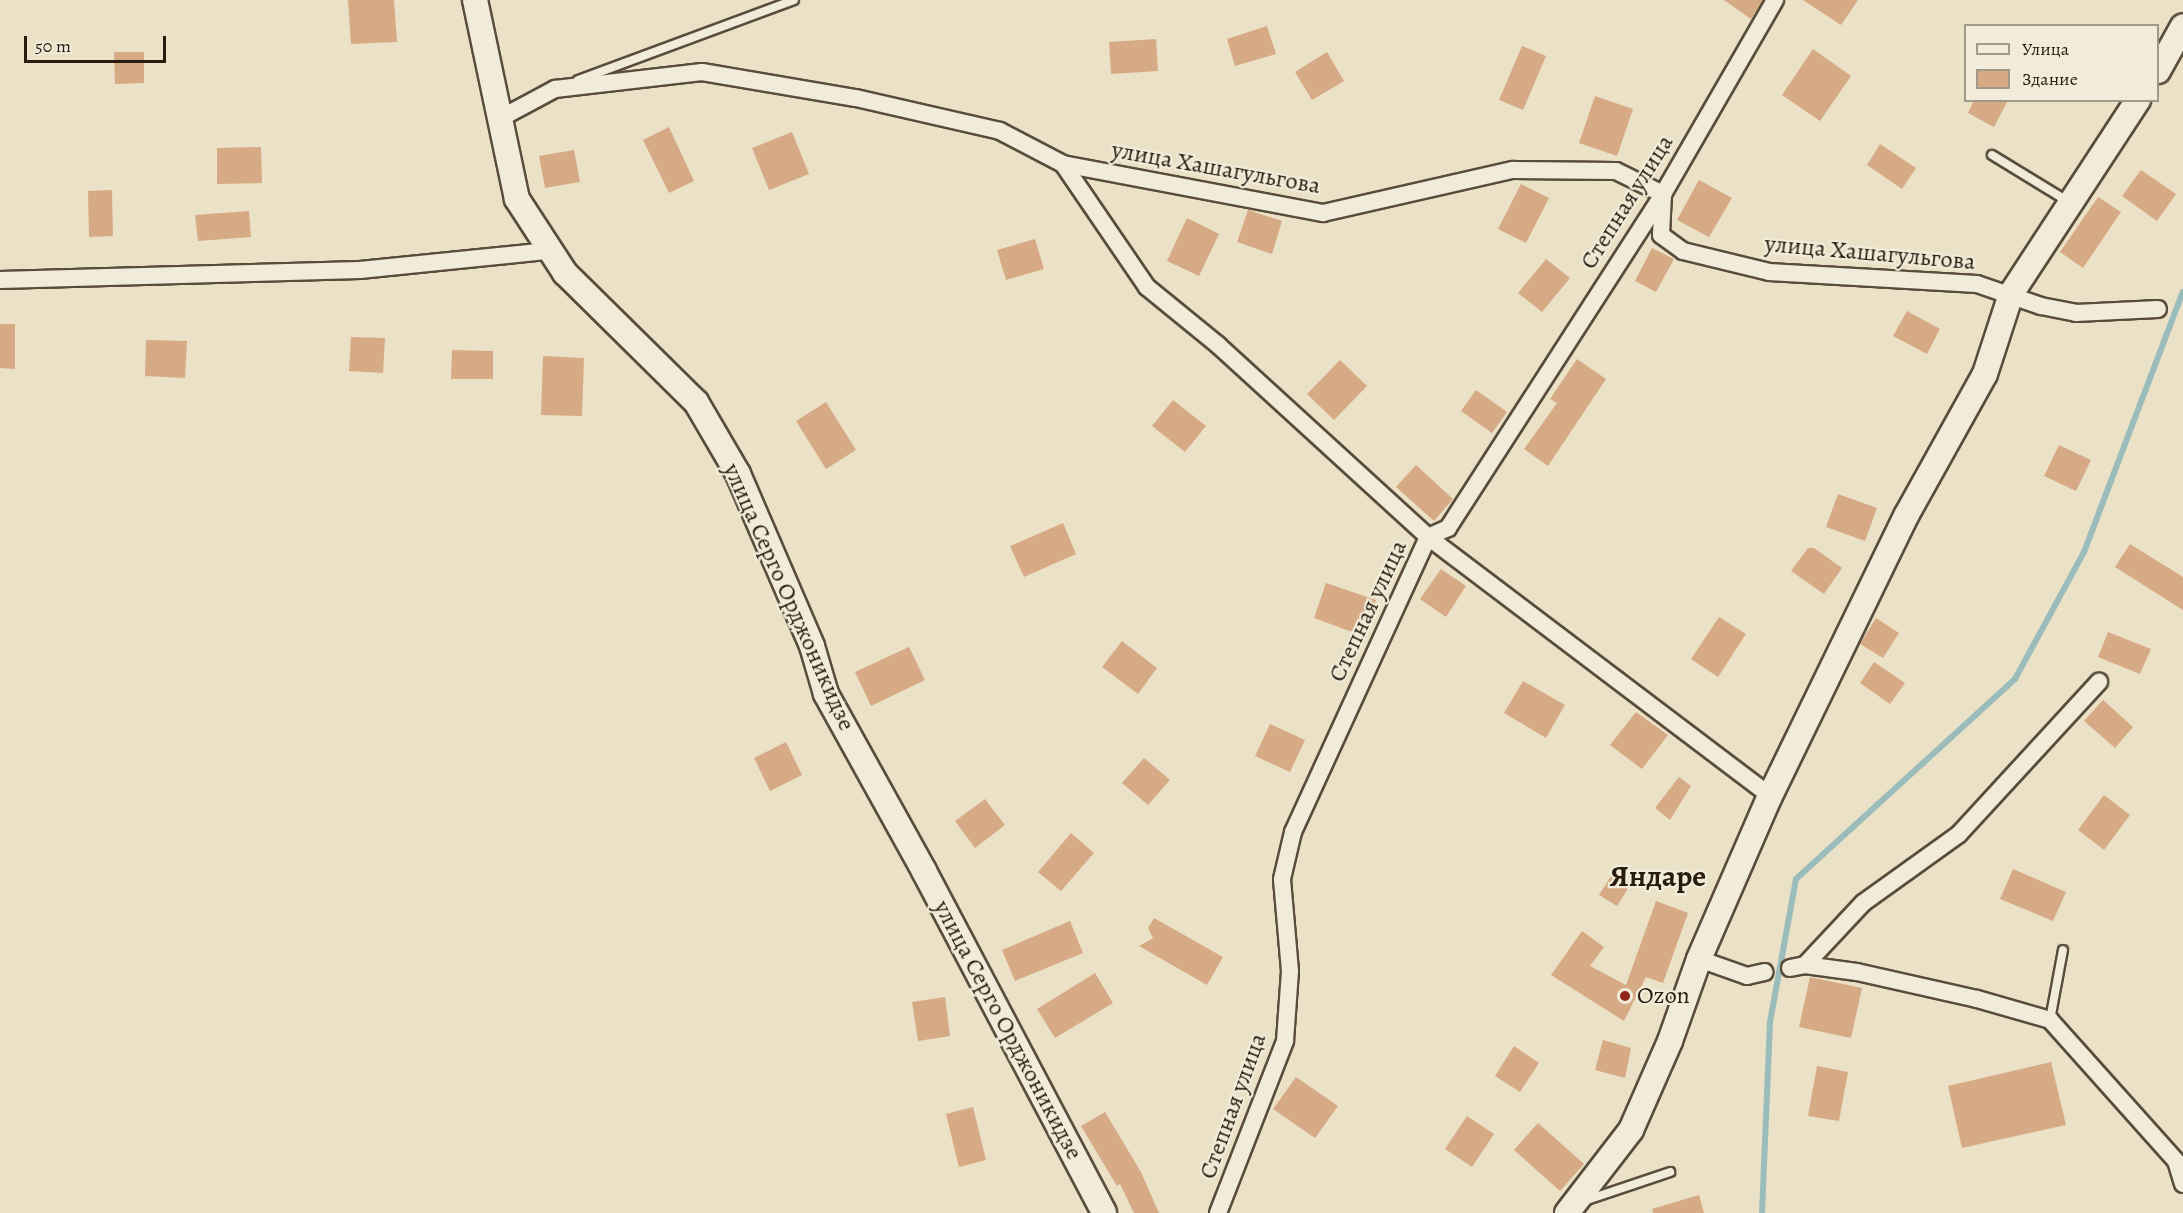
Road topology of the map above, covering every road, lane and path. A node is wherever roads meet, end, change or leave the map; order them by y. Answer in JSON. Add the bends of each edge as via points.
{"nodes":[{"id":1,"x":475,"y":0,"type":"edge"},
{"id":2,"x":794,"y":0,"type":"edge"},
{"id":3,"x":1775,"y":0,"type":"edge"},
{"id":4,"x":2183,"y":26,"type":"edge"},
{"id":5,"x":2170,"y":55,"type":"edge"},
{"id":6,"x":555,"y":89,"type":"junction"},
{"id":7,"x":2137,"y":102,"type":"edge"},
{"id":8,"x":498,"y":119,"type":"junction"},
{"id":9,"x":1992,"y":155,"type":"dead end"},
{"id":10,"x":1063,"y":164,"type":"junction"},
{"id":11,"x":1663,"y":194,"type":"junction"},
{"id":12,"x":2070,"y":202,"type":"junction"},
{"id":13,"x":548,"y":251,"type":"junction"},
{"id":14,"x":0,"y":280,"type":"edge"},
{"id":15,"x":2011,"y":294,"type":"junction"},
{"id":16,"x":2158,"y":309,"type":"dead end"},
{"id":17,"x":1428,"y":537,"type":"junction"},
{"id":18,"x":2099,"y":682,"type":"dead end"},
{"id":19,"x":1770,"y":796,"type":"junction"},
{"id":20,"x":2063,"y":950,"type":"dead end"},
{"id":21,"x":1699,"y":959,"type":"junction"},
{"id":22,"x":1764,"y":972,"type":"dead end"},
{"id":23,"x":2050,"y":1020,"type":"junction"},
{"id":24,"x":1670,"y":1172,"type":"dead end"},
{"id":25,"x":2183,"y":1184,"type":"edge"},
{"id":26,"x":1572,"y":1208,"type":"edge"},
{"id":27,"x":1104,"y":1213,"type":"edge"},
{"id":28,"x":1218,"y":1213,"type":"edge"}],
"edges":[{"from":1,"to":8,"type":"street","name":"улица Серго Орджоникидзе"},
{"from":2,"to":6,"type":"lane"},
{"from":3,"to":11,"type":"street","name":"Степная улица"},
{"from":4,"to":5,"type":"street"},
{"from":6,"to":8,"type":"street"},
{"from":6,"to":10,"type":"street","via":[[702,72],[856,98],[1000,131]]},
{"from":7,"to":12,"type":"street"},
{"from":8,"to":13,"type":"street","name":"улица Серго Орджоникидзе","via":[[517,200]]},
{"from":9,"to":12,"type":"lane"},
{"from":10,"to":11,"type":"street","name":"улица Хашагульгова","via":[[1323,213],[1513,170],[1616,171]]},
{"from":10,"to":17,"type":"street","via":[[1147,287],[1218,345]]},
{"from":11,"to":15,"type":"street","name":"улица Хашагульгова","via":[[1661,235],[1683,251],[1769,272],[1977,284]]},
{"from":11,"to":17,"type":"street","name":"Степная улица","via":[[1448,528]]},
{"from":12,"to":15,"type":"street"},
{"from":13,"to":14,"type":"street","via":[[360,270]]},
{"from":13,"to":27,"type":"street","name":"улица Серго Орджоникидзе","via":[[565,273],[696,402],[738,474],[812,646],[826,694],[930,881]]},
{"from":15,"to":16,"type":"street","name":"улица Хашагульгова","via":[[2041,306],[2076,313]]},
{"from":15,"to":19,"type":"street","via":[[1985,374],[1906,516]]},
{"from":17,"to":19,"type":"street"},
{"from":17,"to":28,"type":"street","name":"Степная улица","via":[[1293,832],[1282,879],[1290,971],[1285,1041]]},
{"from":18,"to":23,"type":"street","via":[[1959,834],[1863,903],[1797,966],[1857,972]]},
{"from":19,"to":21,"type":"street"},
{"from":20,"to":23,"type":"lane"},
{"from":21,"to":22,"type":"street","via":[[1747,975]]},
{"from":21,"to":26,"type":"street","via":[[1670,1041],[1631,1130]]},
{"from":23,"to":25,"type":"street","via":[[2176,1161]]},
{"from":24,"to":26,"type":"lane"}]}
